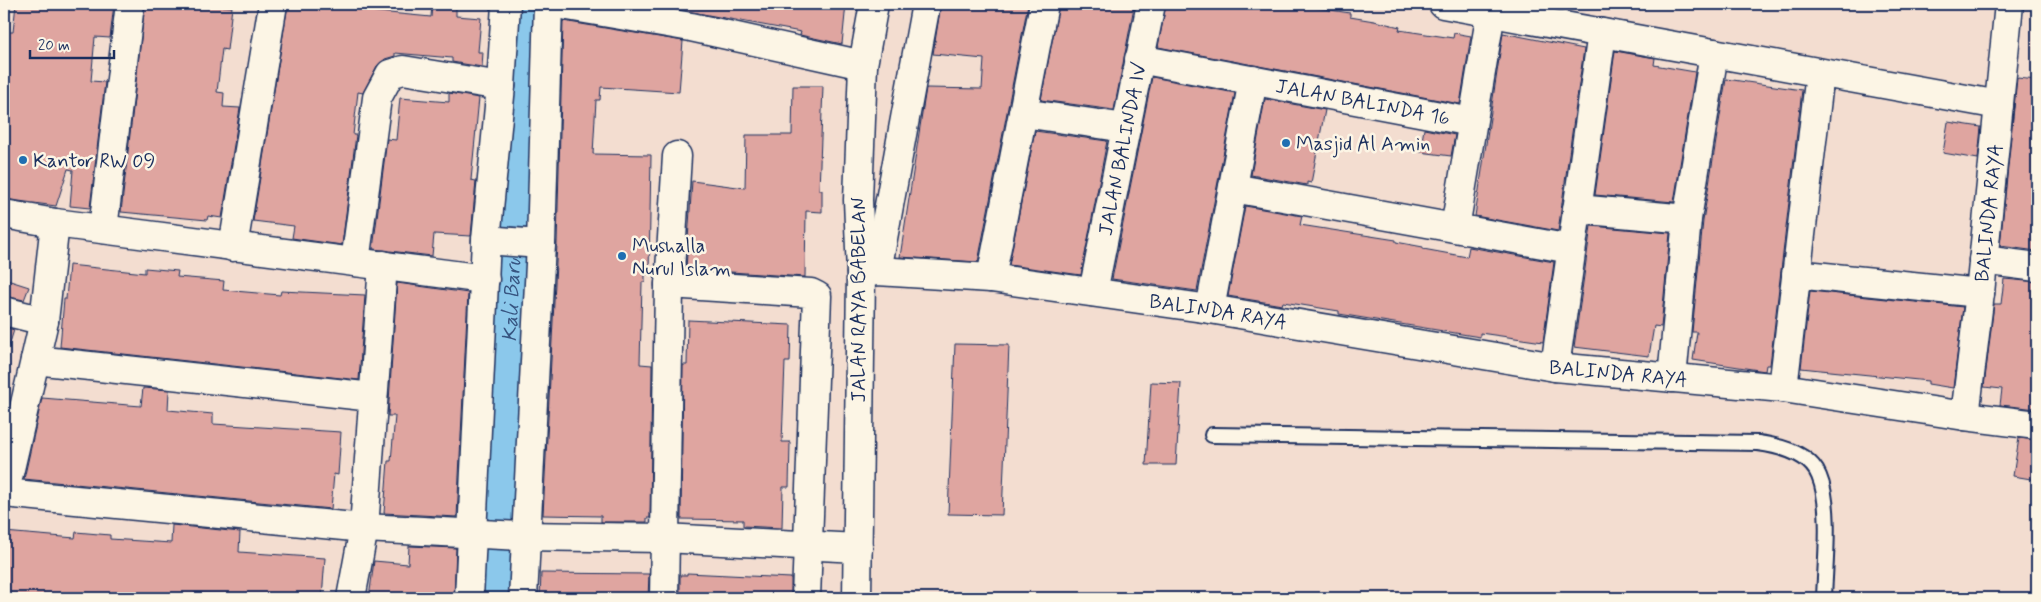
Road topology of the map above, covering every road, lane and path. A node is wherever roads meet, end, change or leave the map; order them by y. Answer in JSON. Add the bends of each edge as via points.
{"nodes":[{"id":1,"x":130,"y":4,"type":"edge"},
{"id":2,"x":273,"y":4,"type":"edge"},
{"id":3,"x":506,"y":4,"type":"edge"},
{"id":4,"x":548,"y":4,"type":"edge"},
{"id":5,"x":556,"y":4,"type":"edge"},
{"id":6,"x":874,"y":4,"type":"edge"},
{"id":7,"x":926,"y":4,"type":"edge"},
{"id":8,"x":1044,"y":4,"type":"edge"},
{"id":9,"x":1151,"y":4,"type":"edge"},
{"id":10,"x":1443,"y":4,"type":"edge"},
{"id":11,"x":2009,"y":4,"type":"edge"},
{"id":12,"x":1491,"y":12,"type":"junction"},
{"id":13,"x":1602,"y":33,"type":"junction"},
{"id":14,"x":1714,"y":53,"type":"junction"},
{"id":15,"x":1139,"y":59,"type":"junction"},
{"id":16,"x":863,"y":66,"type":"junction"},
{"id":17,"x":1820,"y":73,"type":"junction"},
{"id":18,"x":1253,"y":80,"type":"junction"},
{"id":19,"x":502,"y":86,"type":"junction"},
{"id":20,"x":1999,"y":106,"type":"junction"},
{"id":21,"x":1023,"y":113,"type":"junction"},
{"id":22,"x":1472,"y":122,"type":"junction"},
{"id":23,"x":1126,"y":128,"type":"junction"},
{"id":24,"x":677,"y":156,"type":"dead end"},
{"id":25,"x":1233,"y":188,"type":"junction"},
{"id":26,"x":1577,"y":209,"type":"junction"},
{"id":27,"x":4,"y":214,"type":"edge"},
{"id":28,"x":1687,"y":219,"type":"junction"},
{"id":29,"x":55,"y":223,"type":"junction"},
{"id":30,"x":1455,"y":228,"type":"junction"},
{"id":31,"x":103,"y":229,"type":"junction"},
{"id":32,"x":489,"y":241,"type":"junction"},
{"id":33,"x":535,"y":242,"type":"junction"},
{"id":34,"x":233,"y":247,"type":"junction"},
{"id":35,"x":1570,"y":249,"type":"junction"},
{"id":36,"x":1983,"y":260,"type":"junction"},
{"id":37,"x":355,"y":262,"type":"junction"},
{"id":38,"x":383,"y":266,"type":"junction"},
{"id":39,"x":2037,"y":267,"type":"edge"},
{"id":40,"x":869,"y":272,"type":"junction"},
{"id":41,"x":1796,"y":274,"type":"junction"},
{"id":42,"x":991,"y":278,"type":"junction"},
{"id":43,"x":485,"y":279,"type":"junction"},
{"id":44,"x":669,"y":284,"type":"junction"},
{"id":45,"x":1093,"y":292,"type":"junction"},
{"id":46,"x":1980,"y":293,"type":"junction"},
{"id":47,"x":1210,"y":309,"type":"junction"},
{"id":48,"x":4,"y":311,"type":"edge"},
{"id":49,"x":44,"y":321,"type":"junction"},
{"id":50,"x":35,"y":360,"type":"junction"},
{"id":51,"x":1555,"y":367,"type":"junction"},
{"id":52,"x":1672,"y":378,"type":"junction"},
{"id":53,"x":1783,"y":388,"type":"junction"},
{"id":54,"x":373,"y":397,"type":"junction"},
{"id":55,"x":1965,"y":416,"type":"junction"},
{"id":56,"x":2037,"y":426,"type":"edge"},
{"id":57,"x":1212,"y":435,"type":"dead end"},
{"id":58,"x":4,"y":494,"type":"edge"},
{"id":59,"x":364,"y":528,"type":"junction"},
{"id":60,"x":476,"y":534,"type":"junction"},
{"id":61,"x":523,"y":536,"type":"junction"},
{"id":62,"x":664,"y":538,"type":"junction"},
{"id":63,"x":807,"y":545,"type":"junction"},
{"id":64,"x":858,"y":548,"type":"junction"},
{"id":65,"x":351,"y":598,"type":"edge"},
{"id":66,"x":469,"y":598,"type":"edge"},
{"id":67,"x":523,"y":598,"type":"edge"},
{"id":68,"x":664,"y":598,"type":"edge"},
{"id":69,"x":806,"y":598,"type":"edge"},
{"id":70,"x":857,"y":598,"type":"edge"},
{"id":71,"x":1824,"y":598,"type":"edge"}],
"edges":[{"from":1,"to":31,"type":"street"},
{"from":2,"to":34,"type":"street"},
{"from":3,"to":19,"type":"street"},
{"from":4,"to":33,"type":"street"},
{"from":5,"to":16,"type":"street","via":[[691,27]]},
{"from":6,"to":16,"type":"street","name":"JALAN RAYA BABELAN"},
{"from":7,"to":40,"type":"street"},
{"from":8,"to":21,"type":"street"},
{"from":9,"to":15,"type":"street","name":"JALAN BALINDA IV"},
{"from":10,"to":12,"type":"street"},
{"from":11,"to":20,"type":"street","name":"BALINDA RAYA"},
{"from":12,"to":13,"type":"street"},
{"from":12,"to":22,"type":"street"},
{"from":13,"to":14,"type":"street"},
{"from":13,"to":26,"type":"street"},
{"from":14,"to":17,"type":"street"},
{"from":14,"to":28,"type":"street"},
{"from":15,"to":18,"type":"street","name":"JALAN BALINDA 16"},
{"from":15,"to":23,"type":"street","name":"JALAN BALINDA IV"},
{"from":16,"to":40,"type":"street","name":"JALAN RAYA BABELAN","via":[[858,200]]},
{"from":17,"to":20,"type":"street"},
{"from":17,"to":41,"type":"street"},
{"from":18,"to":22,"type":"street","name":"JALAN BALINDA 16"},
{"from":18,"to":25,"type":"street"},
{"from":19,"to":32,"type":"street"},
{"from":19,"to":37,"type":"street","via":[[403,70],[390,74],[377,98]]},
{"from":20,"to":36,"type":"street","name":"BALINDA RAYA"},
{"from":21,"to":23,"type":"street"},
{"from":21,"to":42,"type":"street"},
{"from":22,"to":30,"type":"street"},
{"from":23,"to":45,"type":"street","name":"JALAN BALINDA IV"},
{"from":24,"to":44,"type":"street"},
{"from":25,"to":30,"type":"street"},
{"from":25,"to":47,"type":"street"},
{"from":26,"to":28,"type":"street"},
{"from":26,"to":35,"type":"street"},
{"from":27,"to":29,"type":"street"},
{"from":28,"to":52,"type":"street"},
{"from":29,"to":31,"type":"street"},
{"from":29,"to":49,"type":"street"},
{"from":30,"to":35,"type":"street"},
{"from":31,"to":34,"type":"street"},
{"from":32,"to":33,"type":"street"},
{"from":32,"to":43,"type":"street"},
{"from":33,"to":61,"type":"street"},
{"from":34,"to":37,"type":"street"},
{"from":35,"to":51,"type":"street"},
{"from":36,"to":39,"type":"street"},
{"from":36,"to":46,"type":"street","name":"BALINDA RAYA"},
{"from":37,"to":38,"type":"street"},
{"from":38,"to":43,"type":"street"},
{"from":38,"to":54,"type":"street"},
{"from":40,"to":42,"type":"street","name":"BALINDA RAYA"},
{"from":40,"to":64,"type":"street","name":"JALAN RAYA BABELAN"},
{"from":41,"to":46,"type":"street"},
{"from":41,"to":53,"type":"street"},
{"from":42,"to":45,"type":"street","name":"BALINDA RAYA"},
{"from":43,"to":60,"type":"street"},
{"from":44,"to":62,"type":"street"},
{"from":44,"to":63,"type":"street","via":[[811,293],[817,296]]},
{"from":45,"to":47,"type":"street","name":"BALINDA RAYA"},
{"from":46,"to":55,"type":"street","name":"BALINDA RAYA"},
{"from":47,"to":51,"type":"street","name":"BALINDA RAYA"},
{"from":48,"to":49,"type":"street"},
{"from":49,"to":50,"type":"street"},
{"from":50,"to":54,"type":"street"},
{"from":50,"to":58,"type":"street"},
{"from":51,"to":52,"type":"street","name":"BALINDA RAYA"},
{"from":52,"to":53,"type":"street","name":"BALINDA RAYA"},
{"from":53,"to":55,"type":"street","name":"BALINDA RAYA"},
{"from":54,"to":59,"type":"street"},
{"from":55,"to":56,"type":"street"},
{"from":57,"to":71,"type":"lane","via":[[1758,443],[1777,446],[1806,461],[1819,475],[1826,502]]},
{"from":58,"to":59,"type":"street"},
{"from":59,"to":60,"type":"street"},
{"from":59,"to":65,"type":"street"},
{"from":60,"to":61,"type":"street"},
{"from":60,"to":66,"type":"street"},
{"from":61,"to":62,"type":"street"},
{"from":61,"to":67,"type":"street"},
{"from":62,"to":63,"type":"street"},
{"from":62,"to":68,"type":"street"},
{"from":63,"to":64,"type":"street"},
{"from":63,"to":69,"type":"street"},
{"from":64,"to":70,"type":"street","name":"JALAN RAYA BABELAN"}]}
